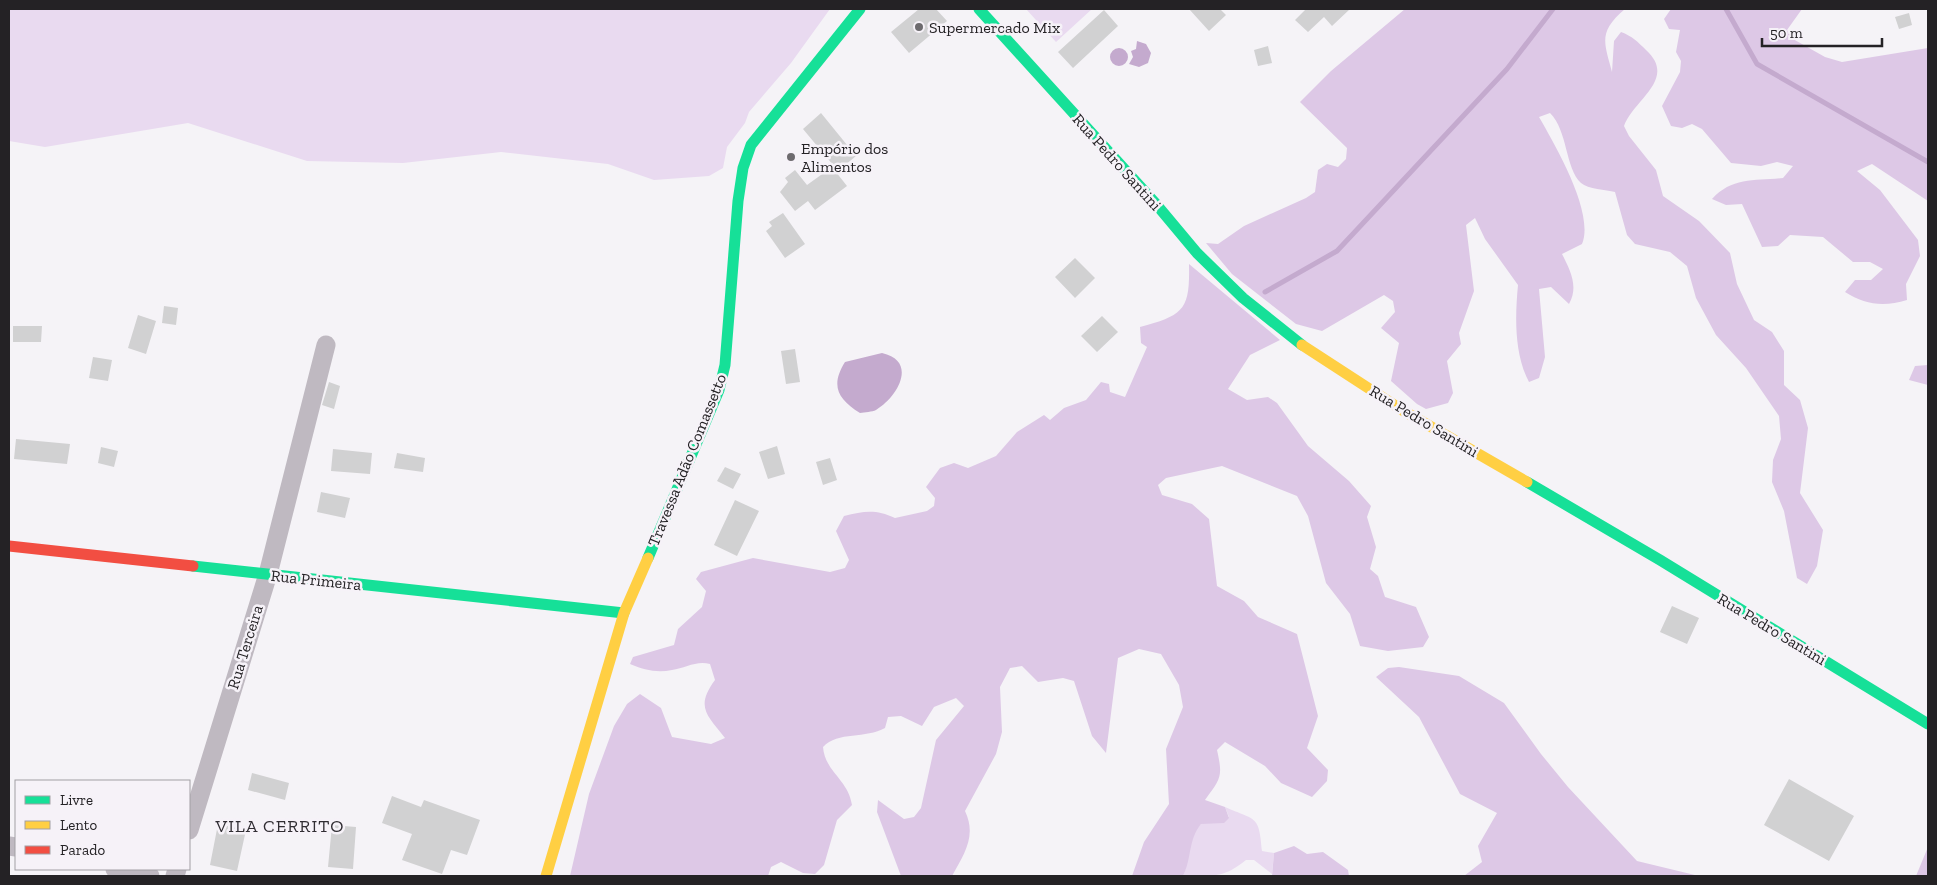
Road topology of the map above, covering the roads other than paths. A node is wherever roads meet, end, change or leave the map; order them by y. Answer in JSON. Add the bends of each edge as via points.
{"nodes":[{"id":1,"x":860,"y":9,"type":"edge"},
{"id":2,"x":979,"y":9,"type":"edge"},
{"id":3,"x":991,"y":18,"type":"edge"},
{"id":4,"x":326,"y":345,"type":"dead end"},
{"id":5,"x":9,"y":546,"type":"edge"},
{"id":6,"x":268,"y":574,"type":"junction"},
{"id":7,"x":624,"y":613,"type":"junction"},
{"id":8,"x":1928,"y":724,"type":"edge"},
{"id":9,"x":190,"y":827,"type":"edge"},
{"id":10,"x":120,"y":870,"type":"edge"},
{"id":11,"x":150,"y":876,"type":"edge"},
{"id":12,"x":546,"y":876,"type":"edge"}],
"edges":[{"from":1,"to":7,"type":"street","name":"Travessa Adão Comassetto","via":[[751,145],[743,168],[738,201],[725,365],[718,390]]},
{"from":2,"to":3,"type":"street","name":"Rua Pedro Santini"},
{"from":3,"to":8,"type":"street","name":"Rua Pedro Santini","via":[[1156,204],[1178,234],[1208,266],[1272,323],[1429,426],[1572,508]]},
{"from":4,"to":6,"type":"street","name":"Rua Terceira"},
{"from":5,"to":6,"type":"street","name":"Rua Primeira"},
{"from":6,"to":7,"type":"street","name":"Rua Primeira"},
{"from":6,"to":9,"type":"street","name":"Rua Terceira"},
{"from":7,"to":12,"type":"street","name":"Travessa Adão Comassetto"},
{"from":10,"to":11,"type":"street"}]}
